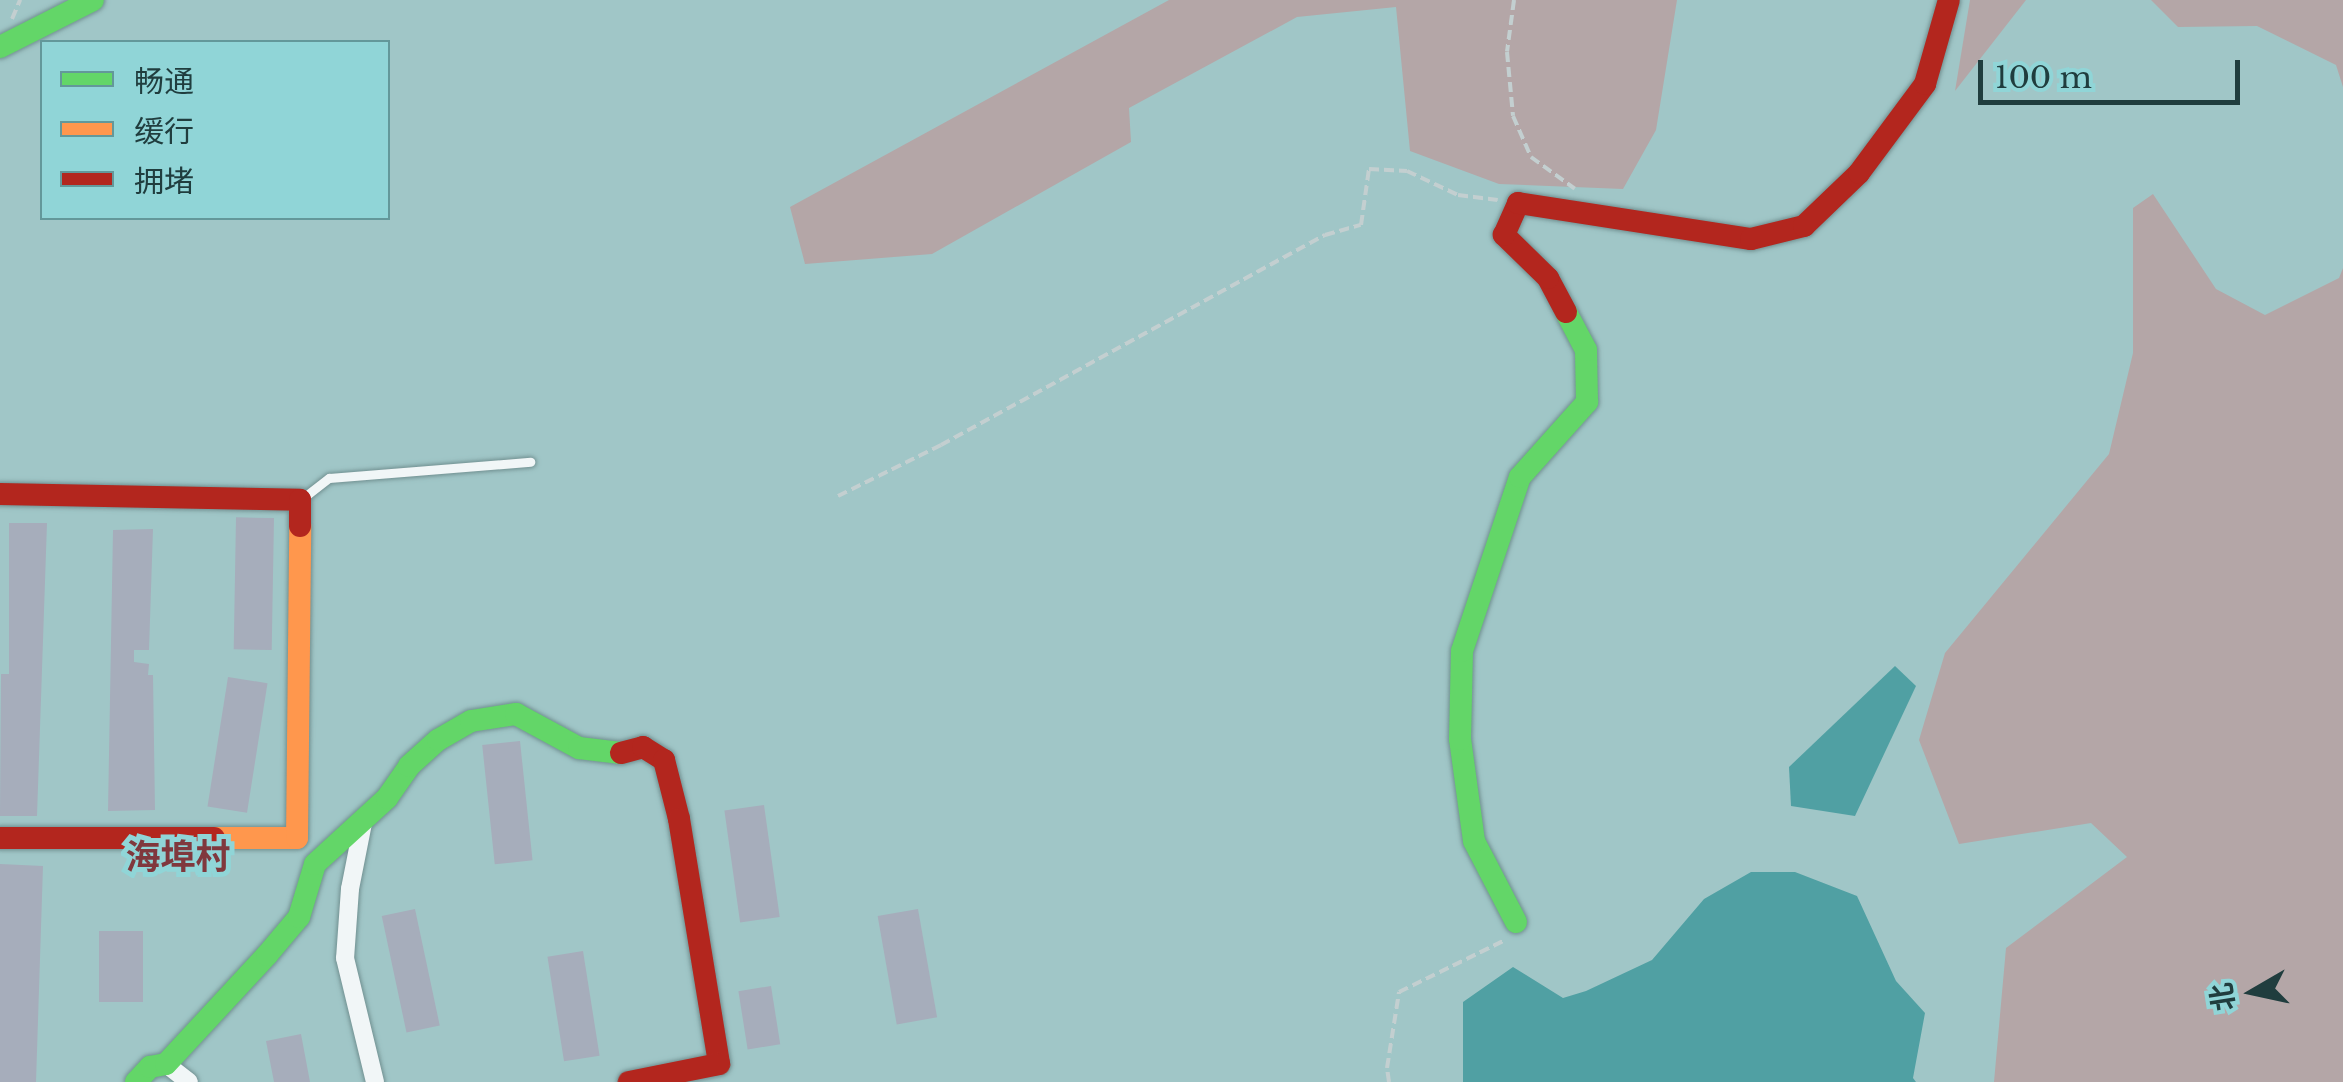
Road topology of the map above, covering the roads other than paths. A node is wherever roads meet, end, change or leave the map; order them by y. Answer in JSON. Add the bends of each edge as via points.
{"nodes":[{"id":1,"x":94,"y":0,"type":"edge"},
{"id":2,"x":1949,"y":0,"type":"edge"},
{"id":3,"x":0,"y":47,"type":"edge"},
{"id":4,"x":530,"y":462,"type":"dead end"},
{"id":5,"x":0,"y":494,"type":"edge"},
{"id":6,"x":300,"y":500,"type":"junction"},
{"id":7,"x":364,"y":816,"type":"junction"},
{"id":8,"x":0,"y":838,"type":"edge"},
{"id":9,"x":1516,"y":922,"type":"road end"},
{"id":10,"x":166,"y":1064,"type":"junction"},
{"id":11,"x":136,"y":1082,"type":"edge"},
{"id":12,"x":189,"y":1082,"type":"edge"},
{"id":13,"x":376,"y":1082,"type":"edge"},
{"id":14,"x":629,"y":1082,"type":"edge"}],
"edges":[{"from":1,"to":3,"type":"street"},
{"from":2,"to":9,"type":"street","via":[[1926,84],[1859,174],[1804,226],[1751,239],[1518,203],[1504,235],[1548,278],[1586,350],[1587,402],[1520,477],[1462,651],[1460,738],[1474,841]]},
{"from":4,"to":6,"type":"lane","via":[[328,478]]},
{"from":5,"to":6,"type":"street"},
{"from":6,"to":8,"type":"street","via":[[296,838]]},
{"from":7,"to":10,"type":"street","via":[[314,864],[299,917]]},
{"from":7,"to":13,"type":"street","via":[[345,958]]},
{"from":7,"to":14,"type":"street","via":[[387,798],[408,766],[471,722],[516,714],[580,748],[612,756],[643,748],[664,760],[719,1064]]},
{"from":10,"to":11,"type":"street","via":[[150,1067]]},
{"from":10,"to":12,"type":"street"}]}
